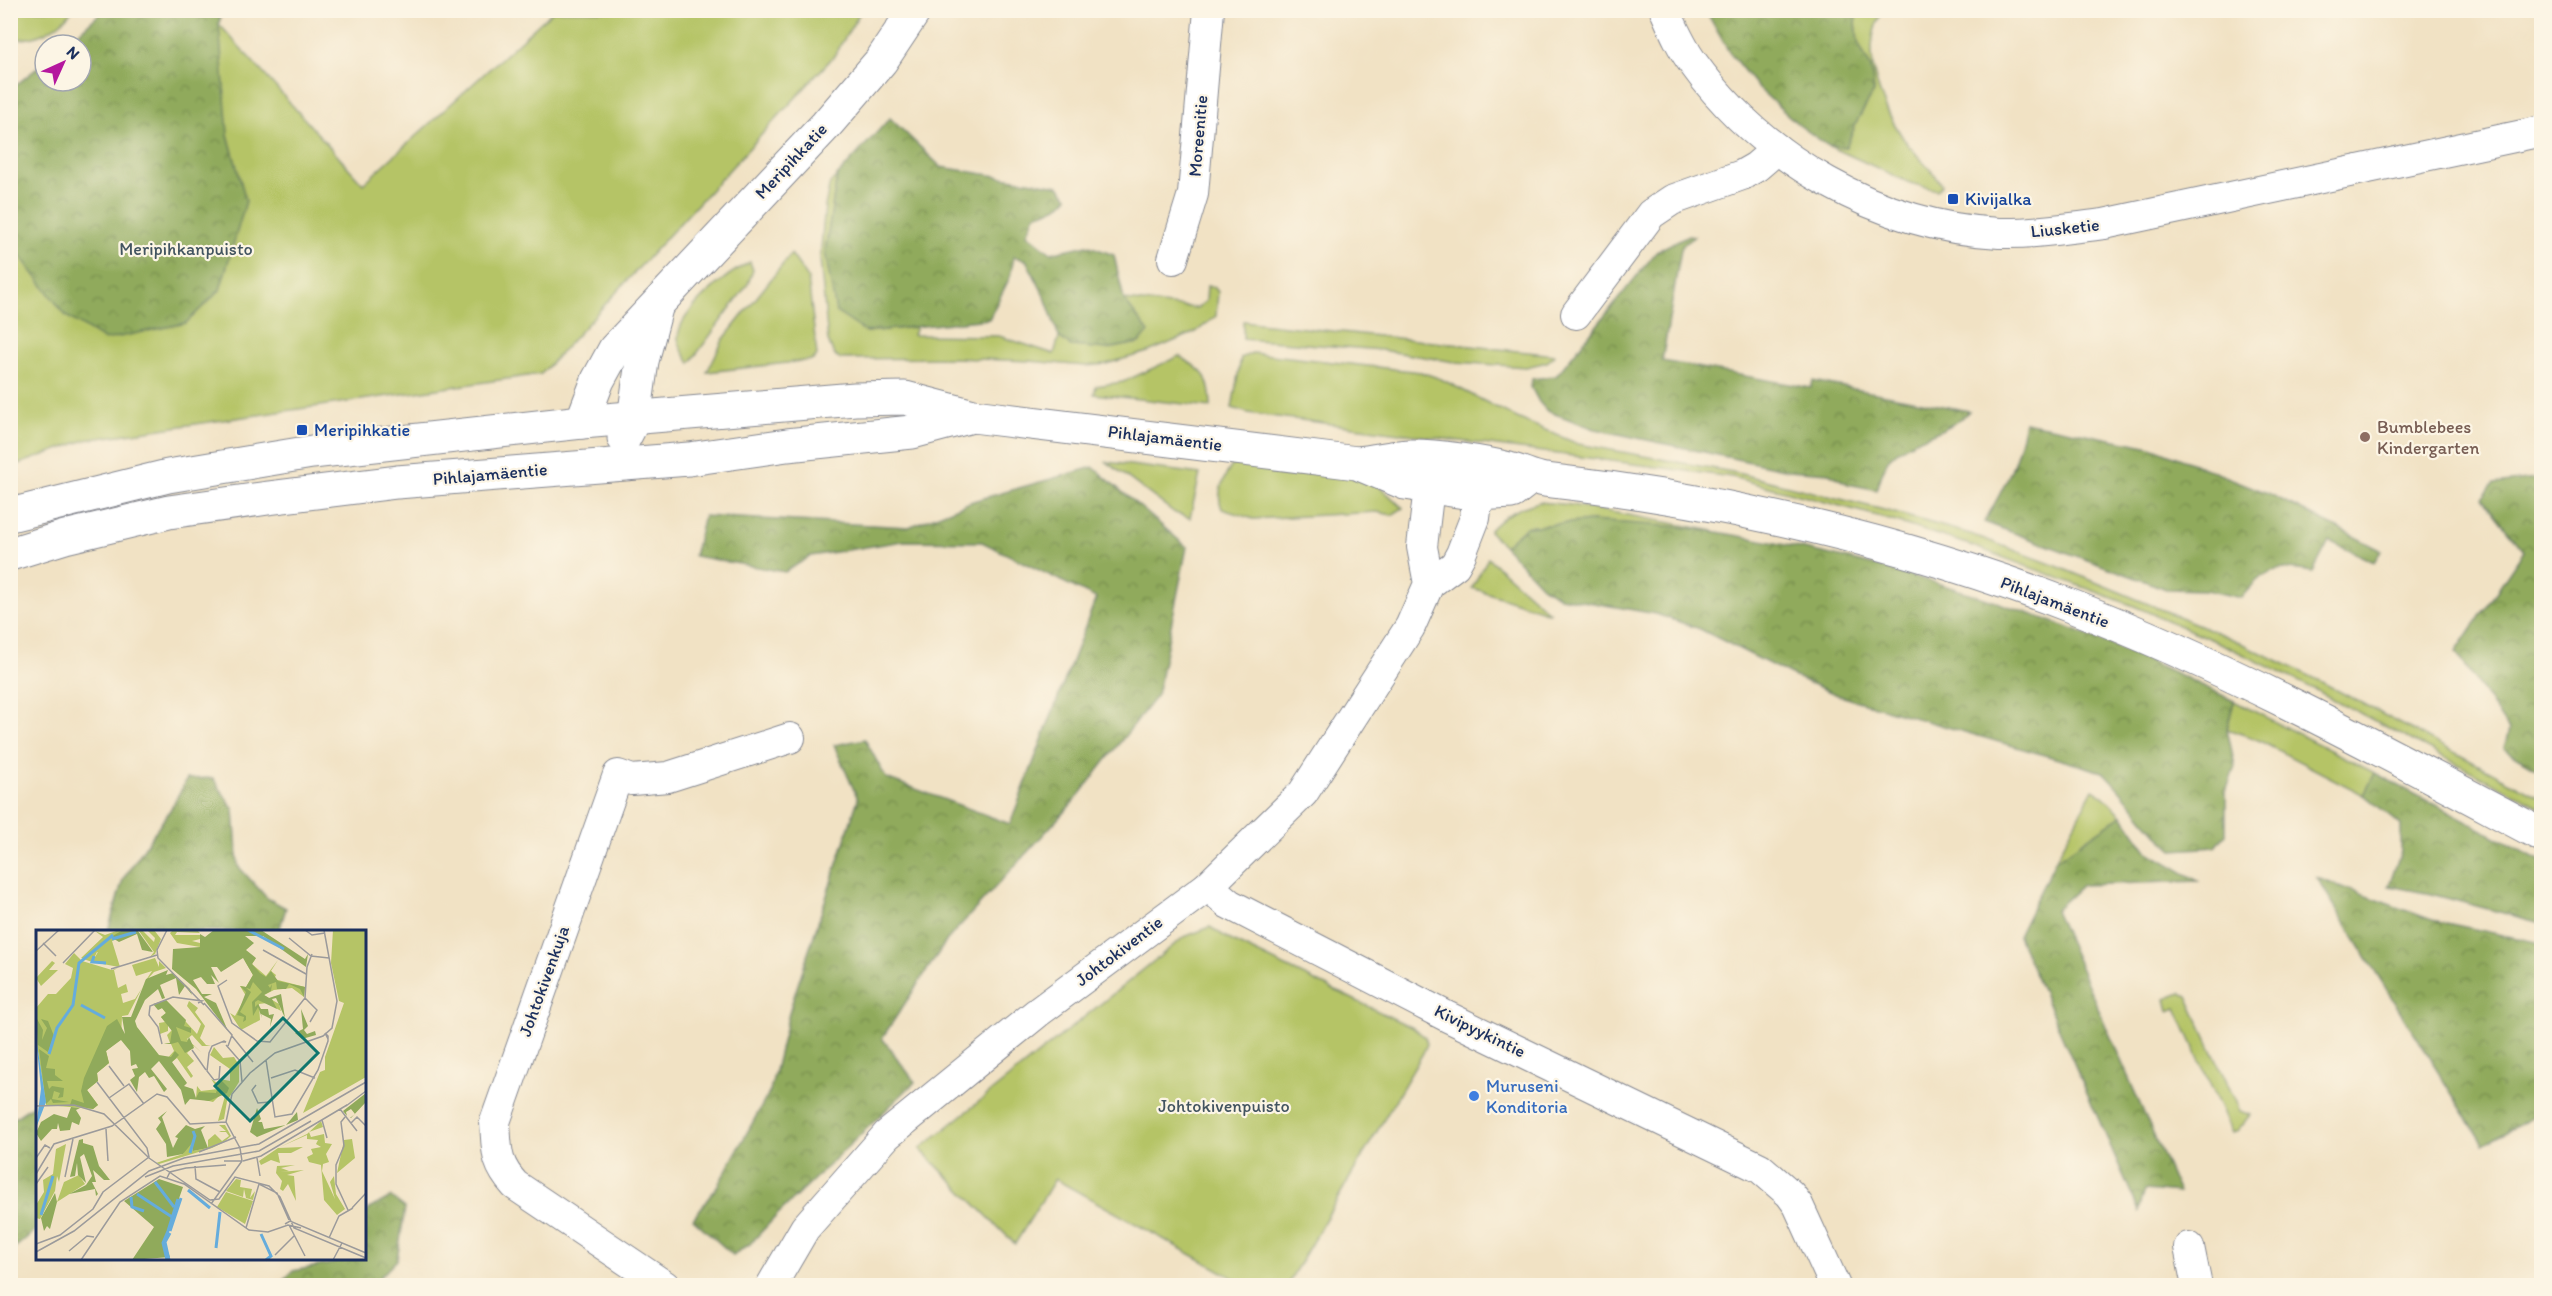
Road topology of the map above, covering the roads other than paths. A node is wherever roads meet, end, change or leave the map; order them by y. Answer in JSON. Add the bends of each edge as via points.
{"nodes":[{"id":1,"x":915,"y":10,"type":"edge"},
{"id":2,"x":1209,"y":10,"type":"edge"},
{"id":3,"x":1665,"y":10,"type":"edge"},
{"id":4,"x":2541,"y":131,"type":"edge"},
{"id":5,"x":1778,"y":149,"type":"junction"},
{"id":6,"x":1173,"y":259,"type":"dead end"},
{"id":7,"x":657,"y":303,"type":"junction"},
{"id":8,"x":1576,"y":314,"type":"dead end"},
{"id":9,"x":973,"y":416,"type":"junction"},
{"id":10,"x":634,"y":418,"type":"junction"},
{"id":11,"x":582,"y":422,"type":"junction"},
{"id":12,"x":1461,"y":462,"type":"junction"},
{"id":13,"x":611,"y":464,"type":"junction"},
{"id":14,"x":1357,"y":464,"type":"junction"},
{"id":15,"x":1530,"y":478,"type":"junction"},
{"id":16,"x":1429,"y":488,"type":"junction"},
{"id":17,"x":1478,"y":494,"type":"junction"},
{"id":18,"x":10,"y":515,"type":"edge"},
{"id":19,"x":10,"y":554,"type":"edge"},
{"id":20,"x":1429,"y":584,"type":"junction"},
{"id":21,"x":790,"y":738,"type":"dead end"},
{"id":22,"x":2541,"y":835,"type":"edge"},
{"id":23,"x":1208,"y":886,"type":"junction"},
{"id":24,"x":2189,"y":1247,"type":"dead end"},
{"id":25,"x":665,"y":1286,"type":"edge"},
{"id":26,"x":771,"y":1286,"type":"edge"},
{"id":27,"x":1835,"y":1286,"type":"edge"},
{"id":28,"x":2197,"y":1286,"type":"edge"}],
"edges":[{"from":1,"to":7,"type":"main road","name":"Meripihkatie","via":[[881,61],[833,117]]},
{"from":2,"to":6,"type":"street","name":"Moreenitie","via":[[1193,194]]},
{"from":3,"to":5,"type":"street","name":"Liusketie","via":[[1691,61],[1706,80],[1730,108]]},
{"from":4,"to":5,"type":"street","name":"Liusketie","via":[[2104,224],[2001,233],[1939,225],[1899,214],[1806,169]]},
{"from":5,"to":8,"type":"street","via":[[1742,175],[1672,200],[1651,214]]},
{"from":7,"to":10,"type":"main road","name":"Meripihkatie","via":[[642,361]]},
{"from":7,"to":11,"type":"main road","name":"Meripihkatie","via":[[606,362]]},
{"from":9,"to":10,"type":"main road","name":"Pihlajamäentie","via":[[905,398]]},
{"from":9,"to":13,"type":"main road","name":"Pihlajamäentie","via":[[912,432],[689,459]]},
{"from":9,"to":14,"type":"main road","name":"Pihlajamäentie"},
{"from":10,"to":11,"type":"main road","name":"Pihlajamäentie"},
{"from":10,"to":13,"type":"main road","name":"Meripihkatie"},
{"from":11,"to":13,"type":"main road"},
{"from":11,"to":18,"type":"main road","name":"Pihlajamäentie","via":[[312,452],[168,476]]},
{"from":12,"to":14,"type":"main road","name":"Pihlajamäentie","via":[[1410,456]]},
{"from":12,"to":15,"type":"main road","name":"Pihlajamäentie","via":[[1511,469]]},
{"from":12,"to":16,"type":"street"},
{"from":12,"to":17,"type":"street"},
{"from":13,"to":19,"type":"main road","name":"Pihlajamäentie","via":[[351,487],[169,512]]},
{"from":14,"to":16,"type":"main road","name":"Pihlajamäentie"},
{"from":15,"to":17,"type":"main road","name":"Pihlajamäentie","via":[[1512,492]]},
{"from":15,"to":22,"type":"main road","name":"Pihlajamäentie","via":[[1626,489],[1748,512],[1858,537],[1978,573],[2083,611],[2308,711]]},
{"from":16,"to":17,"type":"main road","name":"Pihlajamäentie"},
{"from":16,"to":20,"type":"street","via":[[1422,547]]},
{"from":17,"to":20,"type":"street","via":[[1461,554],[1455,565]]},
{"from":20,"to":23,"type":"street","name":"Johtokiventie","via":[[1410,627],[1303,793]]},
{"from":21,"to":25,"type":"street","name":"Johtokivenkuja","via":[[668,777],[632,780],[618,775],[495,1122],[502,1170],[514,1185]]},
{"from":23,"to":26,"type":"street","name":"Johtokiventie","via":[[1037,1013],[887,1135],[806,1228]]},
{"from":23,"to":27,"type":"street","name":"Kivipyykintie","via":[[1229,904],[1417,1001],[1760,1168],[1798,1205]]},
{"from":24,"to":28,"type":"street"}]}
